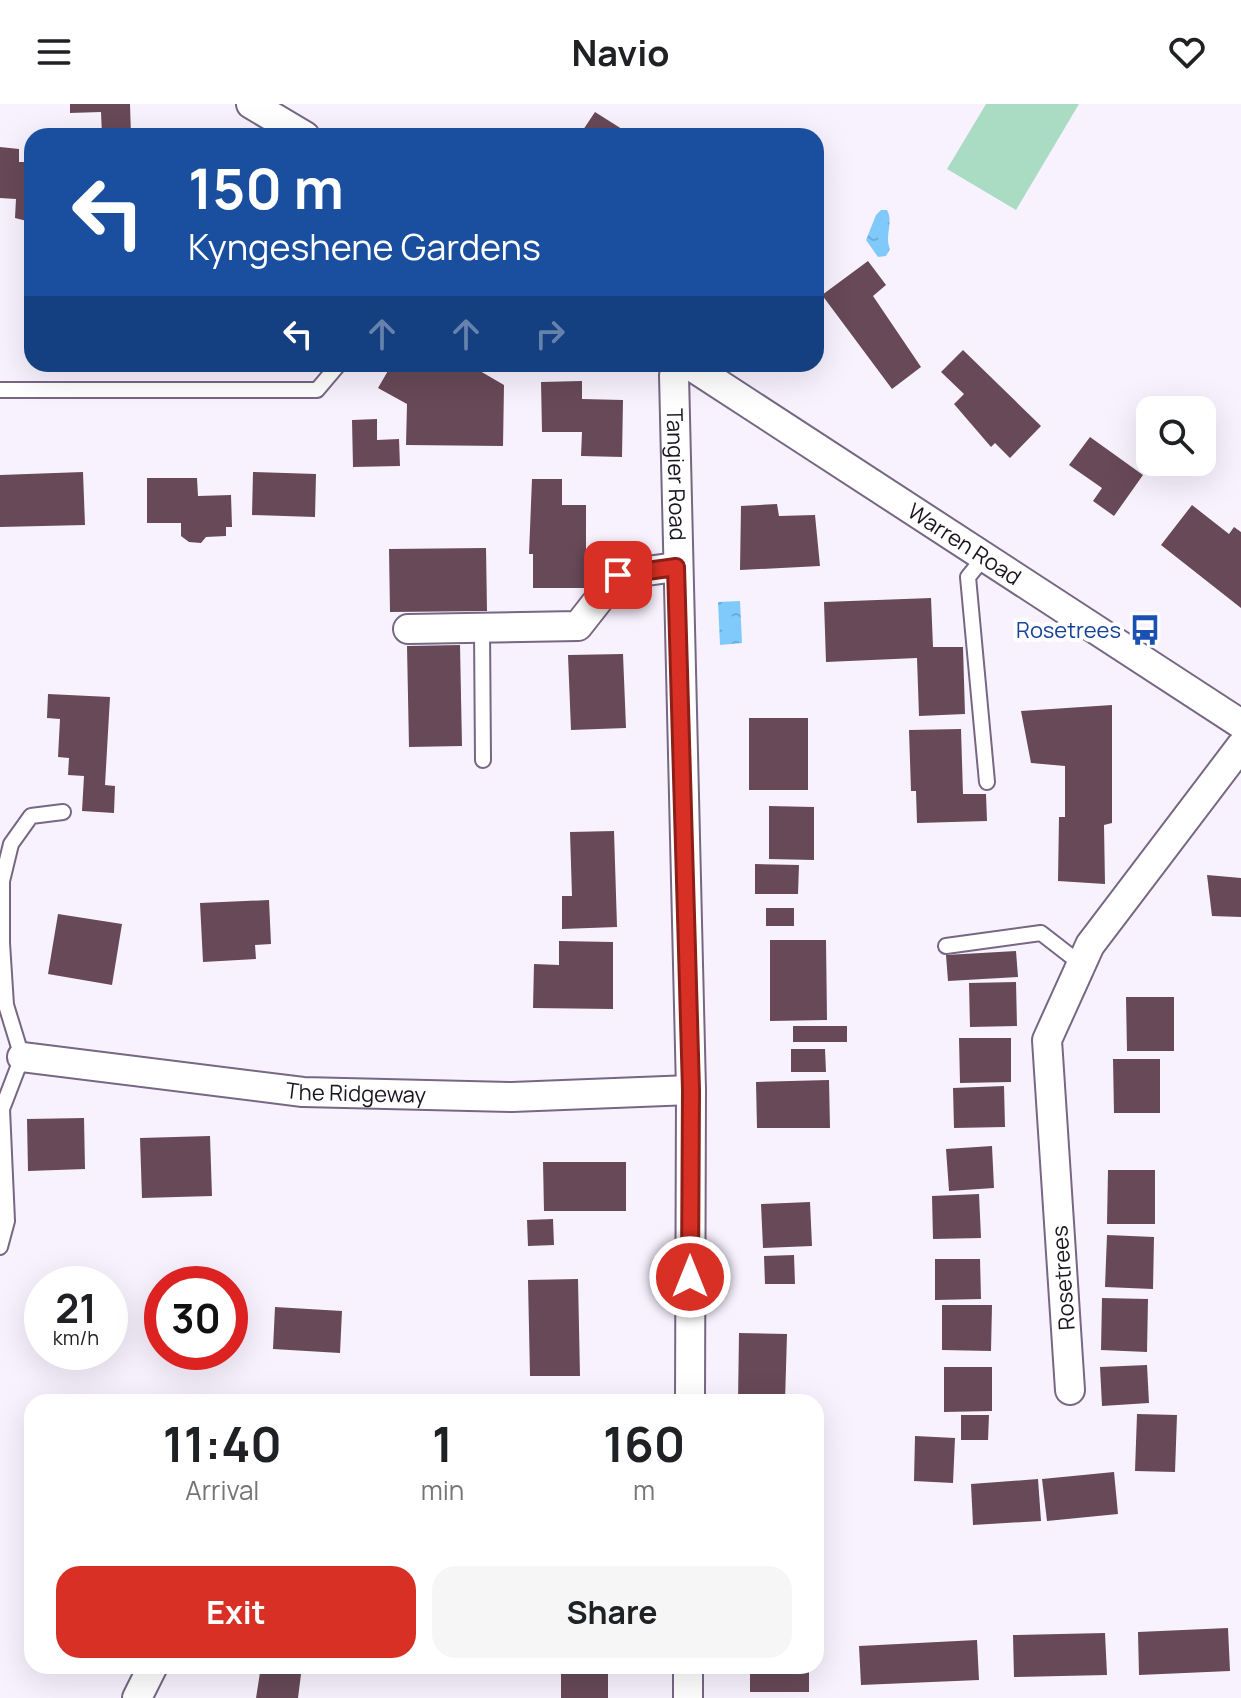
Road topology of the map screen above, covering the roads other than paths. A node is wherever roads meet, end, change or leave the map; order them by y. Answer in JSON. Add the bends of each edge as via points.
{"nodes":[{"id":1,"x":251,"y":104,"type":"edge"},
{"id":2,"x":292,"y":128,"type":"edge"},
{"id":3,"x":332,"y":372,"type":"edge"},
{"id":4,"x":676,"y":372,"type":"edge"},
{"id":5,"x":700,"y":372,"type":"edge"},
{"id":6,"x":0,"y":390,"type":"edge"},
{"id":7,"x":985,"y":556,"type":"junction"},
{"id":8,"x":676,"y":567,"type":"junction"},
{"id":9,"x":408,"y":629,"type":"dead end"},
{"id":10,"x":482,"y":629,"type":"junction"},
{"id":11,"x":1240,"y":726,"type":"edge"},
{"id":12,"x":483,"y":760,"type":"dead end"},
{"id":13,"x":987,"y":782,"type":"dead end"},
{"id":14,"x":63,"y":812,"type":"dead end"},
{"id":15,"x":946,"y":946,"type":"dead end"},
{"id":16,"x":1081,"y":964,"type":"junction"},
{"id":17,"x":22,"y":1057,"type":"junction"},
{"id":18,"x":691,"y":1090,"type":"junction"},
{"id":19,"x":0,"y":1247,"type":"edge"},
{"id":20,"x":1070,"y":1390,"type":"dead end"},
{"id":21,"x":690,"y":1394,"type":"edge"},
{"id":22,"x":148,"y":1674,"type":"edge"},
{"id":23,"x":688,"y":1674,"type":"edge"},
{"id":24,"x":137,"y":1698,"type":"edge"},
{"id":25,"x":688,"y":1698,"type":"edge"}],
"edges":[{"from":1,"to":2,"type":"street"},
{"from":3,"to":6,"type":"lane","via":[[317,390]]},
{"from":4,"to":8,"type":"street","name":"Tangier Road"},
{"from":5,"to":7,"type":"street","name":"Warren Road"},
{"from":7,"to":11,"type":"street","name":"Warren Road"},
{"from":7,"to":13,"type":"lane","via":[[968,577]]},
{"from":8,"to":10,"type":"street","via":[[618,575],[578,626]]},
{"from":8,"to":18,"type":"street","name":"Tangier Road"},
{"from":9,"to":10,"type":"street"},
{"from":10,"to":12,"type":"lane"},
{"from":11,"to":16,"type":"street","name":"Rosetrees"},
{"from":14,"to":17,"type":"lane","via":[[31,816],[11,844],[2,881],[6,1005]]},
{"from":15,"to":16,"type":"lane","via":[[1041,933]]},
{"from":16,"to":20,"type":"street","name":"Rosetrees","via":[[1047,1040]]},
{"from":17,"to":18,"type":"street","name":"The Ridgeway","via":[[303,1092],[512,1097]]},
{"from":17,"to":19,"type":"lane","via":[[2,1109],[7,1221]]},
{"from":18,"to":21,"type":"street","name":"Tangier Road"},
{"from":22,"to":24,"type":"street"},
{"from":23,"to":25,"type":"street"}]}
